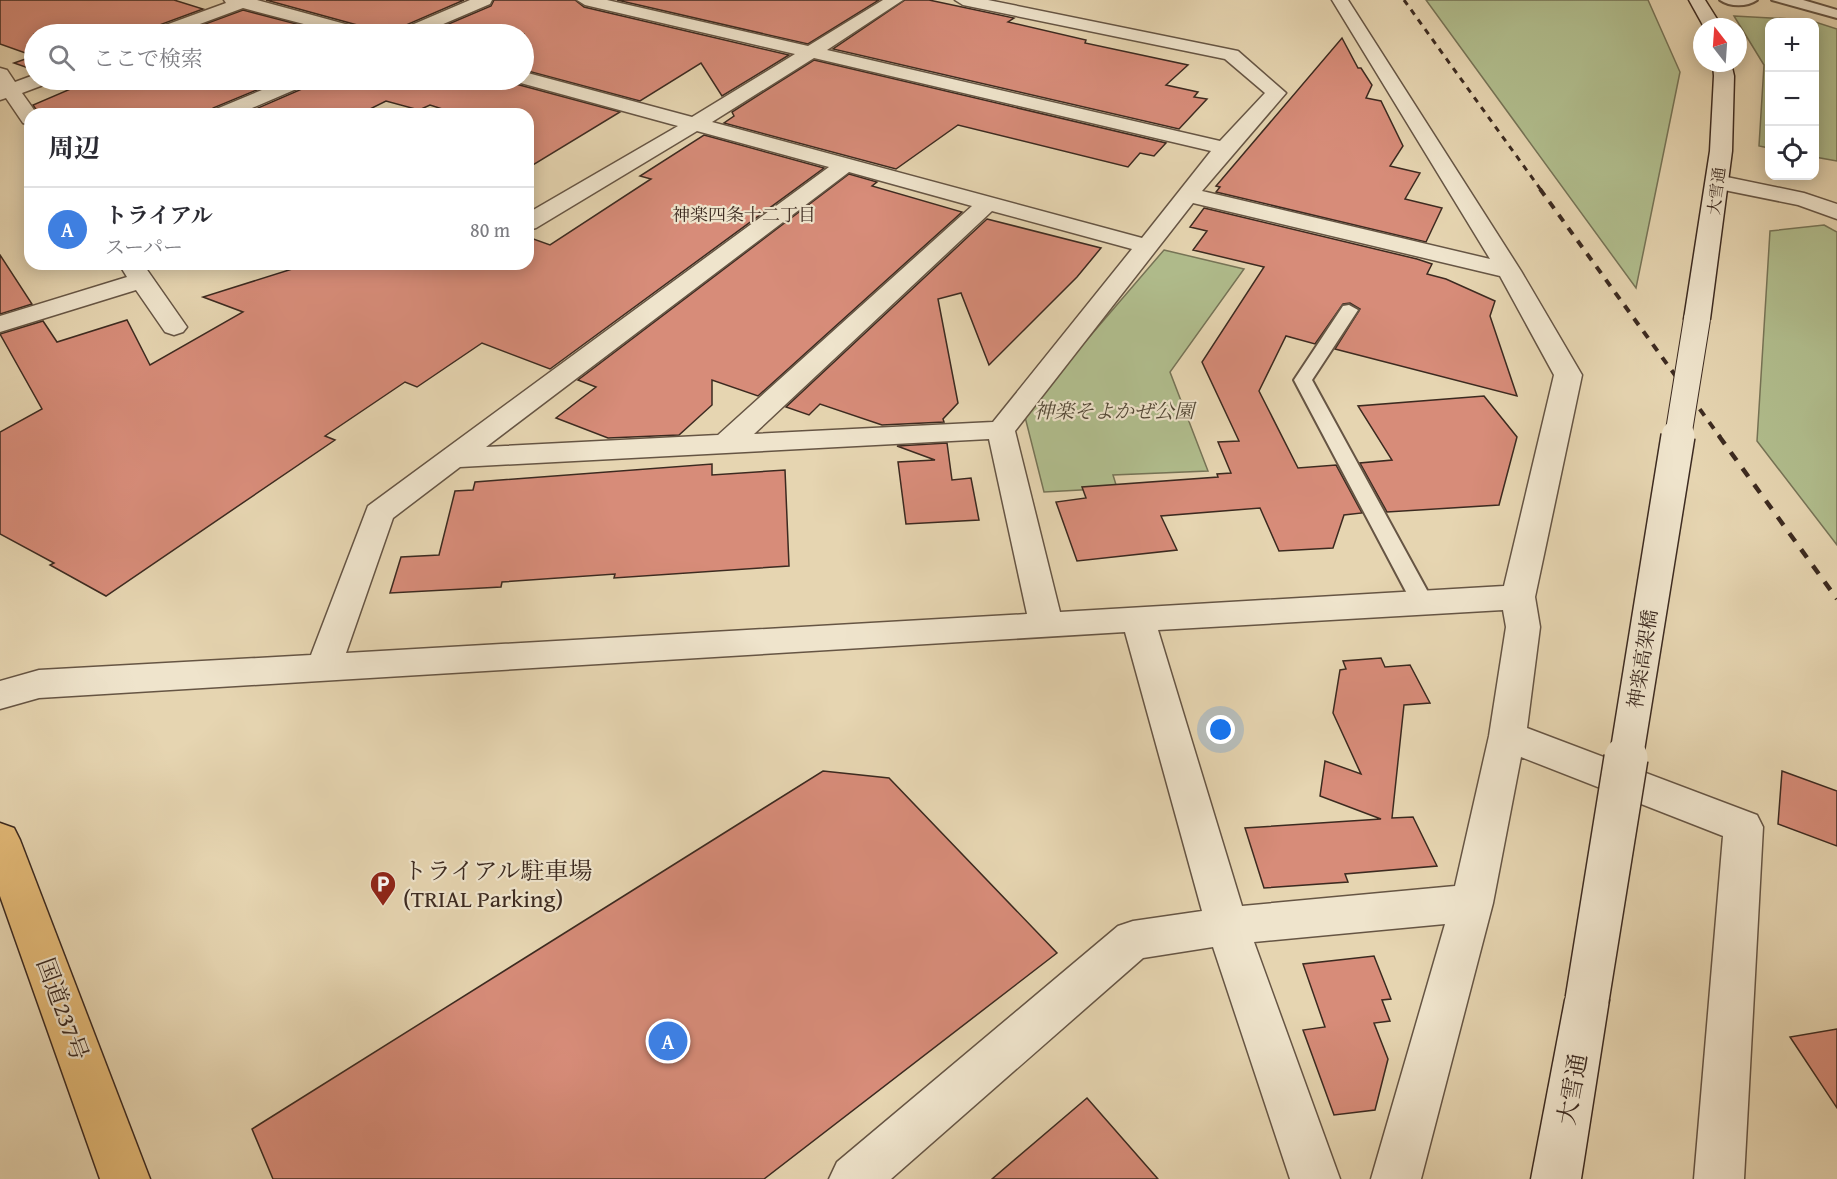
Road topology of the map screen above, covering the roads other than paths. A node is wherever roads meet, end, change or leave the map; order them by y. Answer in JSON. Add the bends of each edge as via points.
{"nodes":[{"id":1,"x":484,"y":0,"type":"edge"},
{"id":2,"x":585,"y":0,"type":"edge"},
{"id":3,"x":895,"y":0,"type":"edge"},
{"id":4,"x":963,"y":0,"type":"edge"},
{"id":5,"x":1340,"y":0,"type":"edge"},
{"id":6,"x":1697,"y":0,"type":"edge"},
{"id":7,"x":1726,"y":0,"type":"edge"},
{"id":8,"x":1752,"y":0,"type":"edge"},
{"id":9,"x":1778,"y":0,"type":"edge"},
{"id":10,"x":241,"y":1,"type":"edge"},
{"id":11,"x":1837,"y":14,"type":"edge"},
{"id":12,"x":1708,"y":18,"type":"edge"},
{"id":13,"x":183,"y":24,"type":"edge"},
{"id":14,"x":325,"y":24,"type":"edge"},
{"id":15,"x":428,"y":24,"type":"edge"},
{"id":16,"x":810,"y":53,"type":"junction"},
{"id":17,"x":1723,"y":72,"type":"edge"},
{"id":18,"x":0,"y":74,"type":"edge"},
{"id":19,"x":534,"y":81,"type":"edge"},
{"id":20,"x":24,"y":85,"type":"edge"},
{"id":21,"x":277,"y":90,"type":"edge"},
{"id":22,"x":6,"y":92,"type":"edge"},
{"id":23,"x":235,"y":108,"type":"edge"},
{"id":24,"x":24,"y":112,"type":"edge"},
{"id":25,"x":695,"y":124,"type":"junction"},
{"id":26,"x":1225,"y":148,"type":"junction"},
{"id":27,"x":845,"y":165,"type":"junction"},
{"id":28,"x":1717,"y":182,"type":"junction"},
{"id":29,"x":1189,"y":195,"type":"junction"},
{"id":30,"x":988,"y":203,"type":"junction"},
{"id":31,"x":1837,"y":212,"type":"edge"},
{"id":32,"x":534,"y":219,"type":"edge"},
{"id":33,"x":1146,"y":246,"type":"junction"},
{"id":34,"x":1509,"y":271,"type":"junction"},
{"id":35,"x":136,"y":272,"type":"edge"},
{"id":36,"x":1349,"y":310,"type":"dead end"},
{"id":37,"x":1697,"y":319,"type":"joint"},
{"id":38,"x":0,"y":324,"type":"edge"},
{"id":39,"x":174,"y":327,"type":"dead end"},
{"id":40,"x":1001,"y":430,"type":"junction"},
{"id":41,"x":725,"y":445,"type":"junction"},
{"id":42,"x":453,"y":458,"type":"junction"},
{"id":43,"x":1518,"y":597,"type":"junction"},
{"id":44,"x":1423,"y":603,"type":"junction"},
{"id":45,"x":1138,"y":620,"type":"junction"},
{"id":46,"x":1046,"y":625,"type":"junction"},
{"id":47,"x":324,"y":666,"type":"junction"},
{"id":48,"x":0,"y":695,"type":"edge"},
{"id":49,"x":1508,"y":736,"type":"junction"},
{"id":50,"x":0,"y":840,"type":"edge"},
{"id":51,"x":1472,"y":903,"type":"junction"},
{"id":52,"x":1227,"y":926,"type":"junction"},
{"id":53,"x":1587,"y":1000,"type":"joint"},
{"id":54,"x":125,"y":1179,"type":"edge"},
{"id":55,"x":854,"y":1179,"type":"edge"},
{"id":56,"x":1315,"y":1179,"type":"edge"},
{"id":57,"x":1396,"y":1179,"type":"edge"},
{"id":58,"x":1556,"y":1179,"type":"edge"},
{"id":59,"x":1719,"y":1179,"type":"edge"}],
"edges":[{"from":1,"to":15,"type":"street"},
{"from":2,"to":16,"type":"street"},
{"from":3,"to":16,"type":"street"},
{"from":4,"to":26,"type":"street","via":[[1231,55],[1276,93]]},
{"from":5,"to":34,"type":"street"},
{"from":6,"to":12,"type":"street"},
{"from":7,"to":8,"type":"lane"},
{"from":9,"to":11,"type":"lane"},
{"from":10,"to":13,"type":"street"},
{"from":10,"to":14,"type":"street"},
{"from":16,"to":25,"type":"street"},
{"from":16,"to":26,"type":"street"},
{"from":17,"to":28,"type":"street","name":"大雪通"},
{"from":18,"to":22,"type":"street"},
{"from":19,"to":25,"type":"street"},
{"from":20,"to":22,"type":"street"},
{"from":21,"to":23,"type":"street"},
{"from":22,"to":24,"type":"street"},
{"from":25,"to":27,"type":"street"},
{"from":25,"to":32,"type":"street"},
{"from":26,"to":29,"type":"street"},
{"from":27,"to":30,"type":"street"},
{"from":27,"to":42,"type":"street"},
{"from":28,"to":31,"type":"street","via":[[1804,200]]},
{"from":28,"to":37,"type":"street","name":"大雪通"},
{"from":29,"to":33,"type":"street"},
{"from":29,"to":34,"type":"street"},
{"from":30,"to":33,"type":"street"},
{"from":30,"to":41,"type":"street"},
{"from":33,"to":40,"type":"street"},
{"from":34,"to":43,"type":"street","via":[[1568,375]]},
{"from":35,"to":38,"type":"street"},
{"from":35,"to":39,"type":"street"},
{"from":36,"to":44,"type":"lane","via":[[1303,380]]},
{"from":37,"to":53,"type":"street","name":"神楽高架橋","bridge":true},
{"from":40,"to":41,"type":"street"},
{"from":40,"to":46,"type":"street"},
{"from":41,"to":42,"type":"street"},
{"from":42,"to":47,"type":"street","via":[[379,513]]},
{"from":43,"to":44,"type":"street"},
{"from":43,"to":49,"type":"street","via":[[1523,627]]},
{"from":44,"to":45,"type":"street"},
{"from":45,"to":46,"type":"street"},
{"from":45,"to":52,"type":"street"},
{"from":46,"to":47,"type":"street"},
{"from":47,"to":48,"type":"street","via":[[39,684]]},
{"from":49,"to":51,"type":"street"},
{"from":49,"to":59,"type":"street","via":[[1743,827]]},
{"from":50,"to":54,"type":"highway","name":"国道237号"},
{"from":51,"to":52,"type":"street"},
{"from":51,"to":57,"type":"street"},
{"from":52,"to":55,"type":"street","via":[[1133,940]]},
{"from":52,"to":56,"type":"street"},
{"from":53,"to":58,"type":"street","name":"大雪通"}]}
